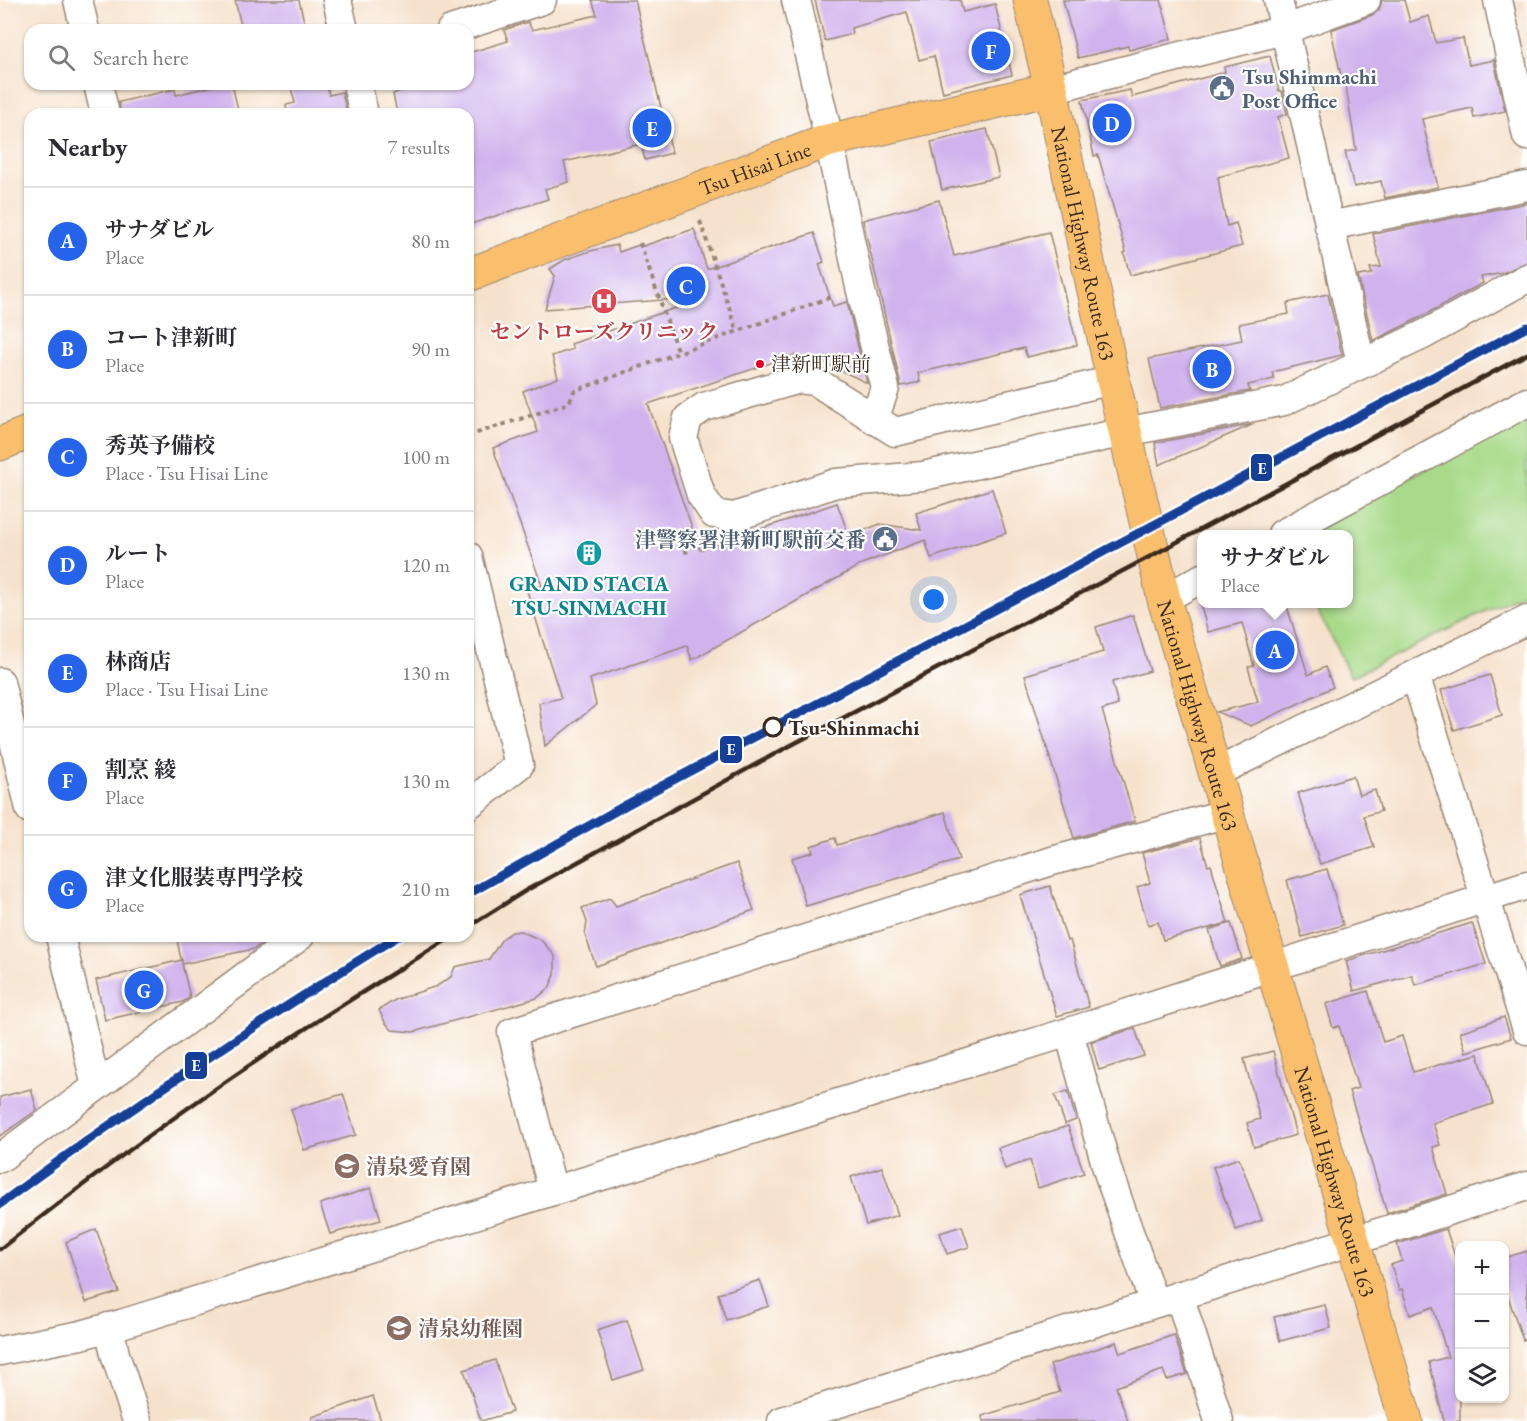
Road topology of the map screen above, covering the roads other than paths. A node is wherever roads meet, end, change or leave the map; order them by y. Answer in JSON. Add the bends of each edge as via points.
{"nodes":[{"id":1,"x":78,"y":0,"type":"edge"},
{"id":2,"x":337,"y":0,"type":"edge"},
{"id":3,"x":542,"y":0,"type":"edge"},
{"id":4,"x":796,"y":0,"type":"edge"},
{"id":5,"x":1030,"y":0,"type":"edge"},
{"id":6,"x":1278,"y":0,"type":"edge"},
{"id":7,"x":1366,"y":0,"type":"edge"},
{"id":8,"x":1498,"y":0,"type":"edge"},
{"id":9,"x":84,"y":24,"type":"edge"},
{"id":10,"x":343,"y":24,"type":"edge"},
{"id":11,"x":469,"y":24,"type":"edge"},
{"id":12,"x":1284,"y":30,"type":"junction"},
{"id":13,"x":1051,"y":89,"type":"junction"},
{"id":14,"x":99,"y":90,"type":"edge"},
{"id":15,"x":358,"y":90,"type":"edge"},
{"id":16,"x":104,"y":108,"type":"edge"},
{"id":17,"x":363,"y":108,"type":"edge"},
{"id":18,"x":1527,"y":136,"type":"edge"},
{"id":19,"x":827,"y":141,"type":"junction"},
{"id":20,"x":1527,"y":186,"type":"edge"},
{"id":21,"x":1329,"y":226,"type":"junction"},
{"id":22,"x":474,"y":273,"type":"edge"},
{"id":23,"x":1527,"y":278,"type":"edge"},
{"id":24,"x":1361,"y":363,"type":"junction"},
{"id":25,"x":1113,"y":380,"type":"junction"},
{"id":26,"x":1527,"y":402,"type":"edge"},
{"id":27,"x":874,"y":420,"type":"junction"},
{"id":28,"x":1125,"y":432,"type":"junction"},
{"id":29,"x":24,"y":434,"type":"edge"},
{"id":30,"x":0,"y":444,"type":"edge"},
{"id":31,"x":1289,"y":530,"type":"edge"},
{"id":32,"x":474,"y":581,"type":"edge"},
{"id":33,"x":1197,"y":581,"type":"edge"},
{"id":34,"x":1164,"y":598,"type":"junction"},
{"id":35,"x":1527,"y":620,"type":"edge"},
{"id":36,"x":1415,"y":675,"type":"junction"},
{"id":37,"x":0,"y":682,"type":"edge"},
{"id":38,"x":9,"y":761,"type":"edge"},
{"id":39,"x":1215,"y":773,"type":"junction"},
{"id":40,"x":24,"y":795,"type":"edge"},
{"id":41,"x":474,"y":800,"type":"edge"},
{"id":42,"x":1228,"y":813,"type":"junction"},
{"id":43,"x":1527,"y":885,"type":"edge"},
{"id":44,"x":1485,"y":898,"type":"junction"},
{"id":45,"x":61,"y":942,"type":"edge"},
{"id":46,"x":288,"y":942,"type":"edge"},
{"id":47,"x":1274,"y":967,"type":"junction"},
{"id":48,"x":1527,"y":1030,"type":"edge"},
{"id":49,"x":1069,"y":1032,"type":"junction"},
{"id":50,"x":96,"y":1086,"type":"junction"},
{"id":51,"x":0,"y":1158,"type":"edge"},
{"id":52,"x":1527,"y":1186,"type":"edge"},
{"id":53,"x":553,"y":1191,"type":"junction"},
{"id":54,"x":1353,"y":1241,"type":"junction"},
{"id":55,"x":1166,"y":1299,"type":"junction"},
{"id":56,"x":109,"y":1327,"type":"junction"},
{"id":57,"x":0,"y":1351,"type":"edge"},
{"id":58,"x":137,"y":1421,"type":"edge"},
{"id":59,"x":782,"y":1421,"type":"edge"},
{"id":60,"x":1219,"y":1421,"type":"edge"},
{"id":61,"x":1406,"y":1421,"type":"edge"}],
"edges":[{"from":1,"to":9,"type":"street"},
{"from":2,"to":10,"type":"street"},
{"from":3,"to":11,"type":"street"},
{"from":4,"to":19,"type":"street"},
{"from":5,"to":13,"type":"main road","name":"National Highway Route 163"},
{"from":6,"to":12,"type":"street"},
{"from":7,"to":12,"type":"street"},
{"from":8,"to":18,"type":"street"},
{"from":12,"to":13,"type":"street"},
{"from":12,"to":21,"type":"street"},
{"from":13,"to":19,"type":"main road","name":"Tsu Hisai Line"},
{"from":13,"to":25,"type":"main road","name":"National Highway Route 163"},
{"from":14,"to":16,"type":"street"},
{"from":15,"to":17,"type":"street"},
{"from":19,"to":22,"type":"main road","name":"Tsu Hisai Line"},
{"from":19,"to":27,"type":"street","via":[[885,388]]},
{"from":20,"to":21,"type":"street"},
{"from":21,"to":24,"type":"street"},
{"from":23,"to":24,"type":"street","via":[[1425,334]]},
{"from":24,"to":28,"type":"street","via":[[1284,401]]},
{"from":25,"to":27,"type":"street","via":[[895,432]]},
{"from":25,"to":28,"type":"main road","name":"National Highway Route 163"},
{"from":26,"to":31,"type":"street"},
{"from":27,"to":28,"type":"street","via":[[815,381],[799,379],[704,407],[688,418],[683,438],[701,495],[714,514],[734,517],[836,483],[922,476]]},
{"from":28,"to":34,"type":"main road","name":"National Highway Route 163"},
{"from":29,"to":30,"type":"main road"},
{"from":32,"to":41,"type":"street","via":[[519,765]]},
{"from":33,"to":34,"type":"street"},
{"from":34,"to":39,"type":"main road","name":"National Highway Route 163"},
{"from":35,"to":36,"type":"street"},
{"from":36,"to":39,"type":"street"},
{"from":36,"to":44,"type":"street"},
{"from":37,"to":38,"type":"street"},
{"from":38,"to":40,"type":"street"},
{"from":39,"to":42,"type":"main road","name":"National Highway Route 163"},
{"from":42,"to":47,"type":"main road","name":"National Highway Route 163"},
{"from":42,"to":53,"type":"street","via":[[1052,861],[512,1032]]},
{"from":43,"to":44,"type":"street"},
{"from":44,"to":47,"type":"street"},
{"from":44,"to":48,"type":"street"},
{"from":45,"to":50,"type":"street"},
{"from":46,"to":50,"type":"street"},
{"from":47,"to":49,"type":"street"},
{"from":47,"to":54,"type":"main road","name":"National Highway Route 163"},
{"from":49,"to":53,"type":"street"},
{"from":49,"to":55,"type":"street","via":[[1108,1172]]},
{"from":50,"to":51,"type":"street"},
{"from":52,"to":54,"type":"street"},
{"from":53,"to":56,"type":"street"},
{"from":54,"to":55,"type":"street"},
{"from":54,"to":61,"type":"main road","name":"National Highway Route 163"},
{"from":55,"to":59,"type":"street"},
{"from":55,"to":60,"type":"street"},
{"from":56,"to":57,"type":"street"},
{"from":56,"to":58,"type":"street"}]}
